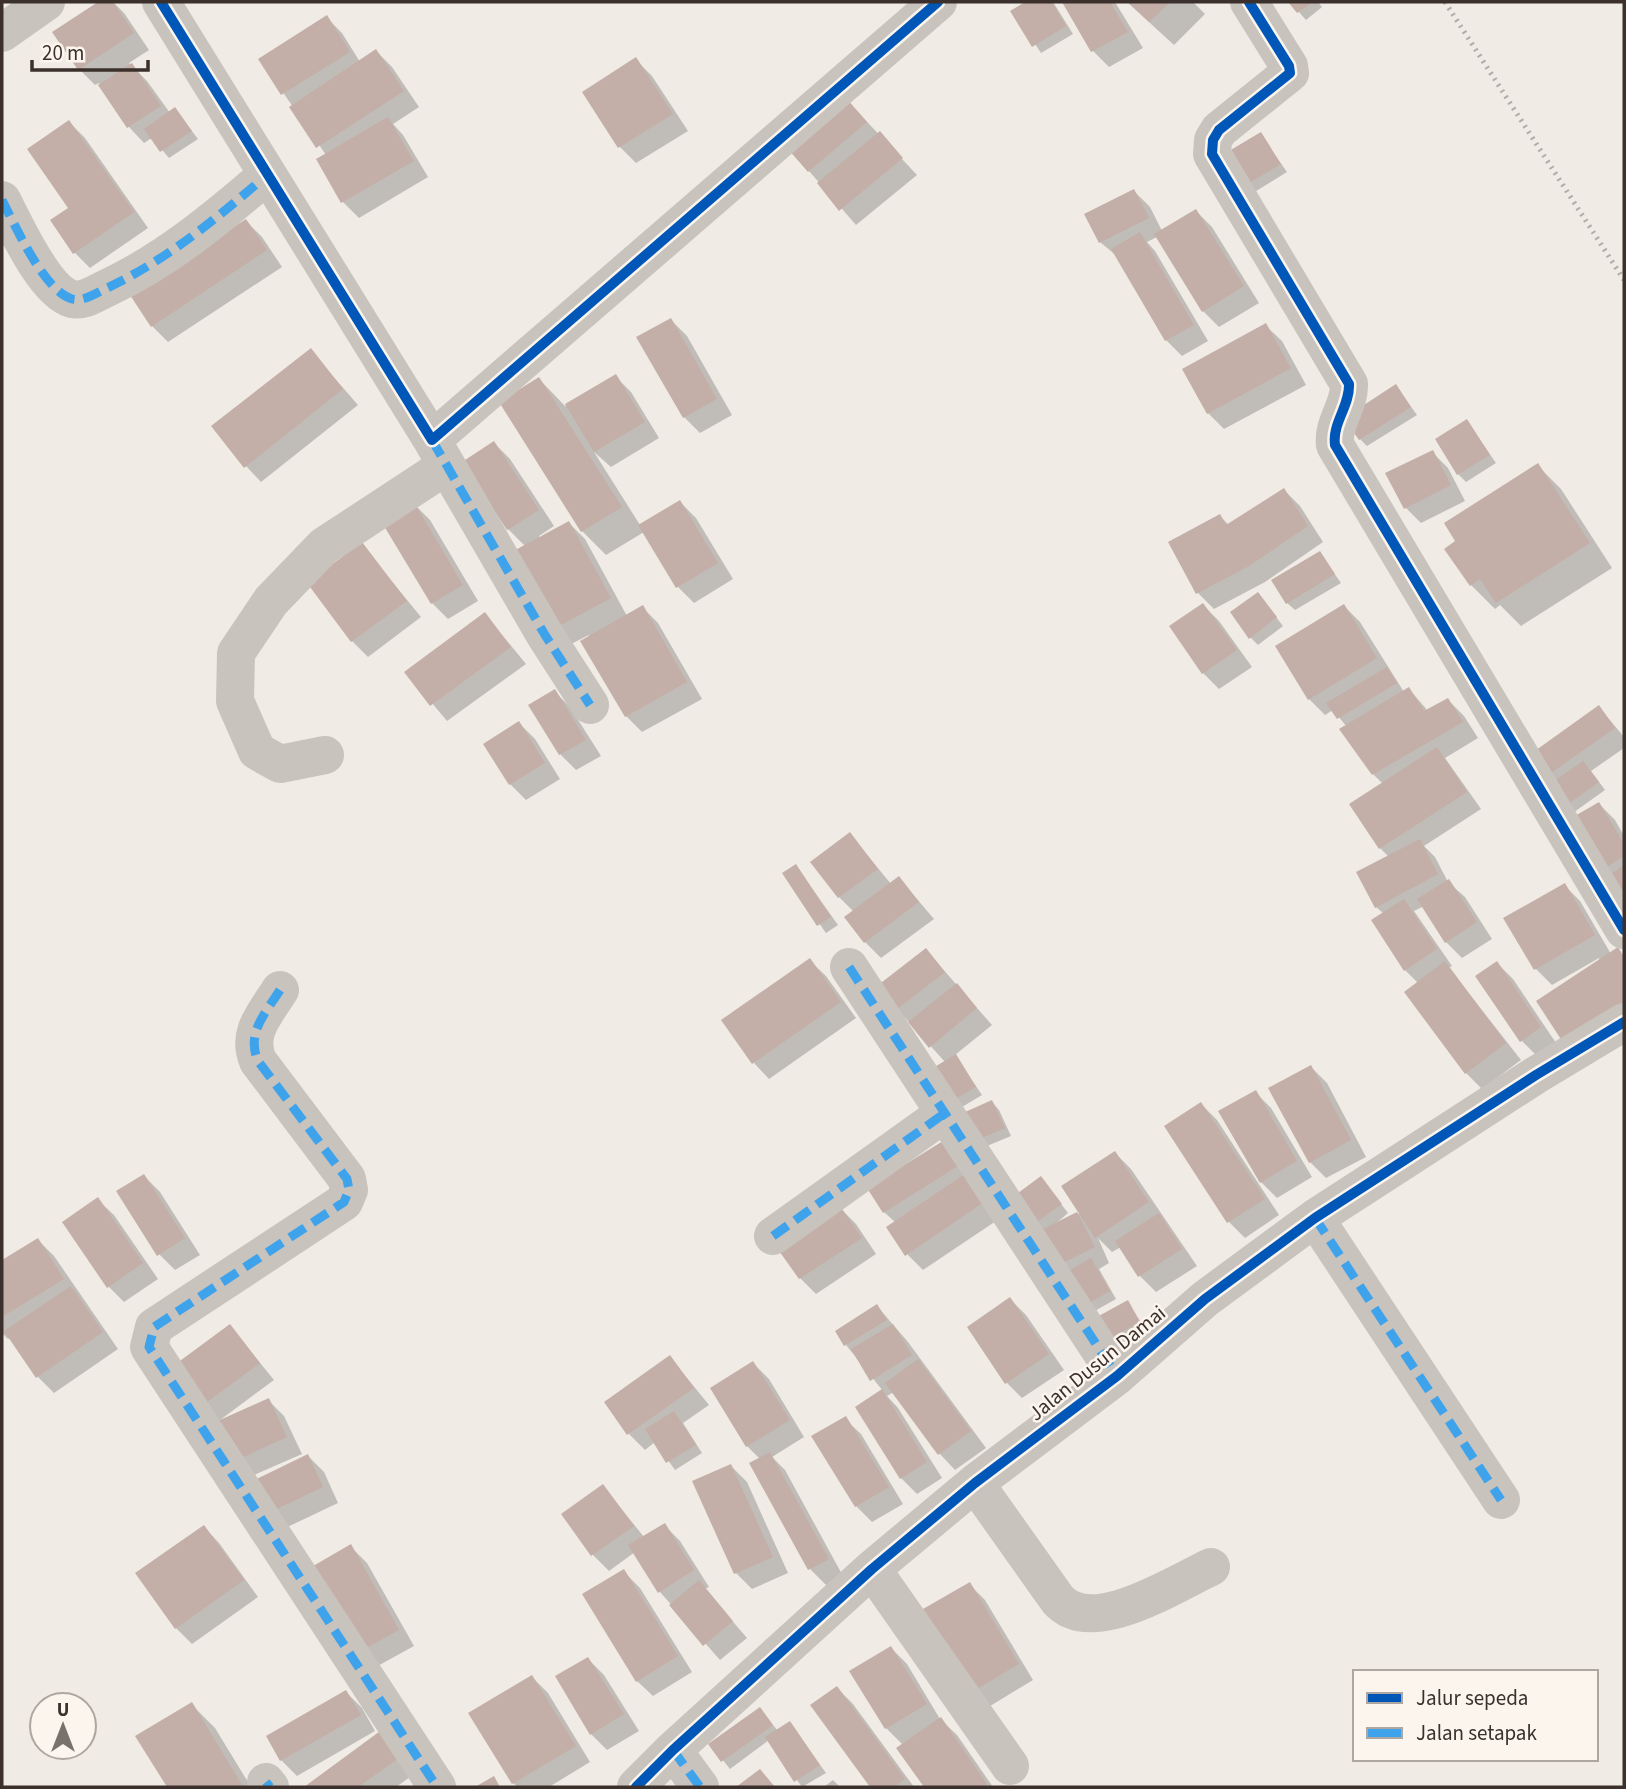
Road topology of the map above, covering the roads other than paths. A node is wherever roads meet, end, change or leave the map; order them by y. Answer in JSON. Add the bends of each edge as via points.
{"nodes":[{"id":1,"x":46,"y":2,"type":"edge"},
{"id":2,"x":161,"y":2,"type":"edge"},
{"id":3,"x":938,"y":2,"type":"edge"},
{"id":4,"x":1249,"y":2,"type":"edge"},
{"id":5,"x":2,"y":33,"type":"edge"},
{"id":6,"x":267,"y":175,"type":"junction"},
{"id":7,"x":2,"y":200,"type":"edge"},
{"id":8,"x":439,"y":453,"type":"junction"},
{"id":9,"x":590,"y":705,"type":"dead end"},
{"id":10,"x":325,"y":755,"type":"dead end"},
{"id":11,"x":1624,"y":930,"type":"edge"},
{"id":12,"x":849,"y":967,"type":"dead end"},
{"id":13,"x":280,"y":990,"type":"dead end"},
{"id":14,"x":1624,"y":1022,"type":"edge"},
{"id":15,"x":945,"y":1113,"type":"junction"},
{"id":16,"x":1315,"y":1218,"type":"junction"},
{"id":17,"x":774,"y":1236,"type":"dead end"},
{"id":18,"x":1117,"y":1376,"type":"junction"},
{"id":19,"x":975,"y":1483,"type":"junction"},
{"id":20,"x":1501,"y":1500,"type":"dead end"},
{"id":21,"x":1211,"y":1567,"type":"dead end"},
{"id":22,"x":872,"y":1569,"type":"junction"},
{"id":23,"x":673,"y":1749,"type":"junction"},
{"id":24,"x":1010,"y":1766,"type":"dead end"},
{"id":25,"x":437,"y":1787,"type":"edge"},
{"id":26,"x":636,"y":1787,"type":"edge"},
{"id":27,"x":700,"y":1787,"type":"edge"}],
"edges":[{"from":1,"to":5,"type":"street"},
{"from":2,"to":6,"type":"street"},
{"from":3,"to":8,"type":"street"},
{"from":4,"to":11,"type":"street","via":[[1290,74],[1219,130],[1212,154],[1349,384],[1335,445]]},
{"from":6,"to":7,"type":"street","via":[[217,219],[148,269],[83,299],[65,295],[47,278]]},
{"from":6,"to":8,"type":"street"},
{"from":8,"to":9,"type":"street"},
{"from":8,"to":10,"type":"street","via":[[324,546],[271,601],[236,653],[235,701],[257,751],[280,764]]},
{"from":12,"to":15,"type":"street"},
{"from":13,"to":25,"type":"street","via":[[258,1024],[253,1048],[258,1061],[347,1179],[349,1189],[344,1202],[154,1327],[149,1347]]},
{"from":14,"to":16,"type":"street","name":"Jalan Dusun Damai"},
{"from":15,"to":17,"type":"street"},
{"from":15,"to":18,"type":"street"},
{"from":16,"to":18,"type":"street","name":"Jalan Dusun Damai","via":[[1205,1299]]},
{"from":16,"to":20,"type":"street"},
{"from":18,"to":19,"type":"street","name":"Jalan Dusun Damai"},
{"from":19,"to":21,"type":"street","via":[[1058,1600],[1076,1613],[1112,1612]]},
{"from":19,"to":22,"type":"street","name":"Jalan Dusun Damai"},
{"from":22,"to":23,"type":"street","name":"Jalan Dusun Damai"},
{"from":22,"to":24,"type":"street"},
{"from":23,"to":26,"type":"street","name":"Jalan Dusun Damai"},
{"from":23,"to":27,"type":"street"}]}
